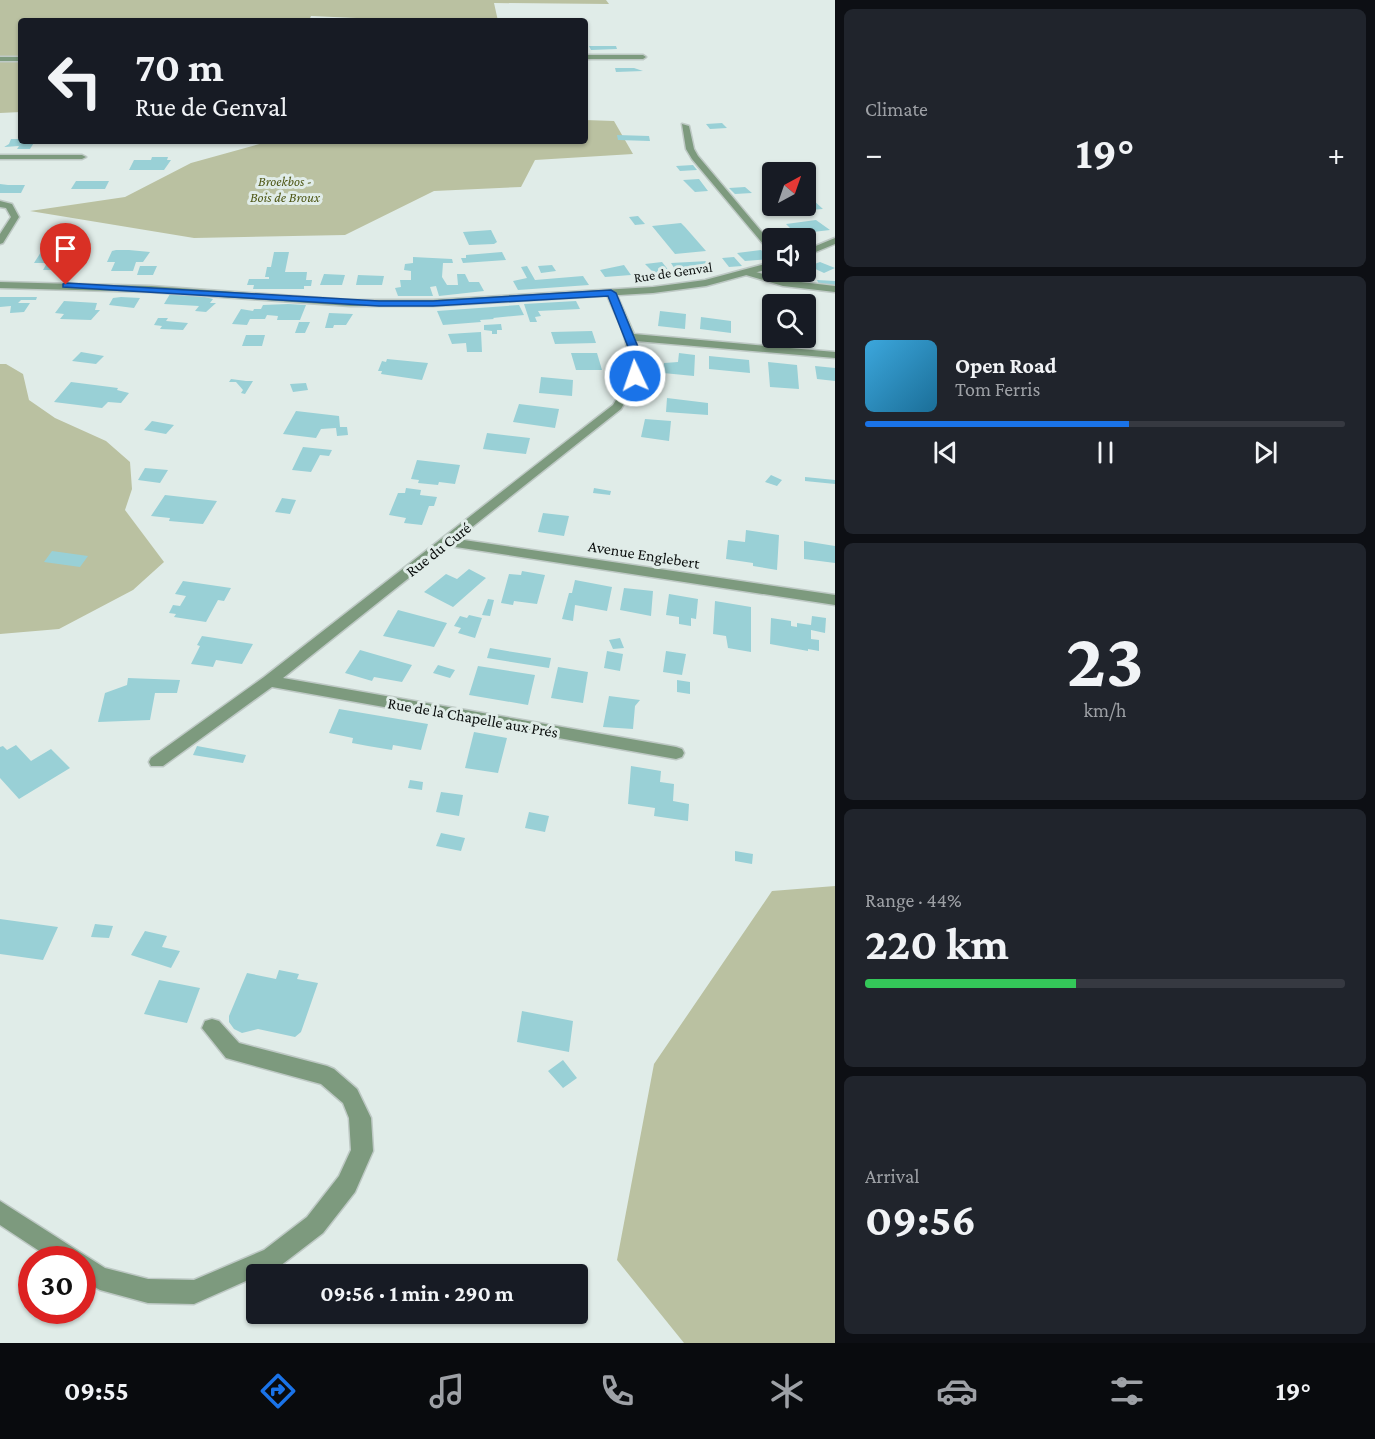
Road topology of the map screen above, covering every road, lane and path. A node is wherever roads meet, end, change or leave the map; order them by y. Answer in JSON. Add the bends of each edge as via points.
{"nodes":[{"id":1,"x":588,"y":57,"type":"edge"},
{"id":2,"x":643,"y":57,"type":"dead end"},
{"id":3,"x":0,"y":59,"type":"edge"},
{"id":4,"x":18,"y":59,"type":"edge"},
{"id":5,"x":685,"y":126,"type":"dead end"},
{"id":6,"x":0,"y":157,"type":"edge"},
{"id":7,"x":82,"y":157,"type":"dead end"},
{"id":8,"x":0,"y":204,"type":"edge"},
{"id":9,"x":762,"y":237,"type":"edge"},
{"id":10,"x":835,"y":240,"type":"edge"},
{"id":11,"x":0,"y":241,"type":"edge"},
{"id":12,"x":816,"y":249,"type":"edge"},
{"id":13,"x":762,"y":268,"type":"edge"},
{"id":14,"x":749,"y":273,"type":"junction"},
{"id":15,"x":0,"y":285,"type":"edge"},
{"id":16,"x":835,"y":289,"type":"edge"},
{"id":17,"x":611,"y":293,"type":"junction"},
{"id":18,"x":629,"y":337,"type":"junction"},
{"id":19,"x":835,"y":355,"type":"edge"},
{"id":20,"x":447,"y":542,"type":"junction"},
{"id":21,"x":835,"y":600,"type":"edge"},
{"id":22,"x":269,"y":681,"type":"junction"},
{"id":23,"x":676,"y":753,"type":"dead end"},
{"id":24,"x":157,"y":762,"type":"dead end"},
{"id":25,"x":212,"y":1028,"type":"dead end"},
{"id":26,"x":0,"y":1212,"type":"edge"},
{"id":27,"x":52,"y":1246,"type":"edge"},
{"id":28,"x":96,"y":1275,"type":"edge"}],
"edges":[{"from":1,"to":2,"type":"street"},
{"from":3,"to":4,"type":"street"},
{"from":5,"to":9,"type":"street","via":[[694,157]]},
{"from":6,"to":7,"type":"street"},
{"from":8,"to":11,"type":"street","via":[[9,206],[15,217]]},
{"from":10,"to":12,"type":"street"},
{"from":13,"to":14,"type":"street","name":"Rue de Genval"},
{"from":14,"to":16,"type":"street","via":[[783,283]]},
{"from":14,"to":17,"type":"street","name":"Rue de Genval","via":[[706,283]]},
{"from":15,"to":17,"type":"street","name":"Rue de Genval","via":[[84,286],[379,304]]},
{"from":17,"to":18,"type":"street","name":"Rue du Curé"},
{"from":18,"to":19,"type":"street"},
{"from":18,"to":20,"type":"street","name":"Rue du Curé","via":[[635,352],[635,376],[617,407]]},
{"from":20,"to":21,"type":"street","name":"Avenue Englebert"},
{"from":20,"to":22,"type":"street","name":"Rue du Curé"},
{"from":22,"to":23,"type":"street","name":"Rue de la Chapelle aux Prés"},
{"from":22,"to":24,"type":"street","name":"Rue du Curé"},
{"from":25,"to":28,"type":"street","via":[[233,1051],[327,1076],[350,1096],[360,1118],[362,1151],[347,1184],[315,1225],[272,1258],[194,1292],[148,1291]]},
{"from":26,"to":27,"type":"street"}]}
